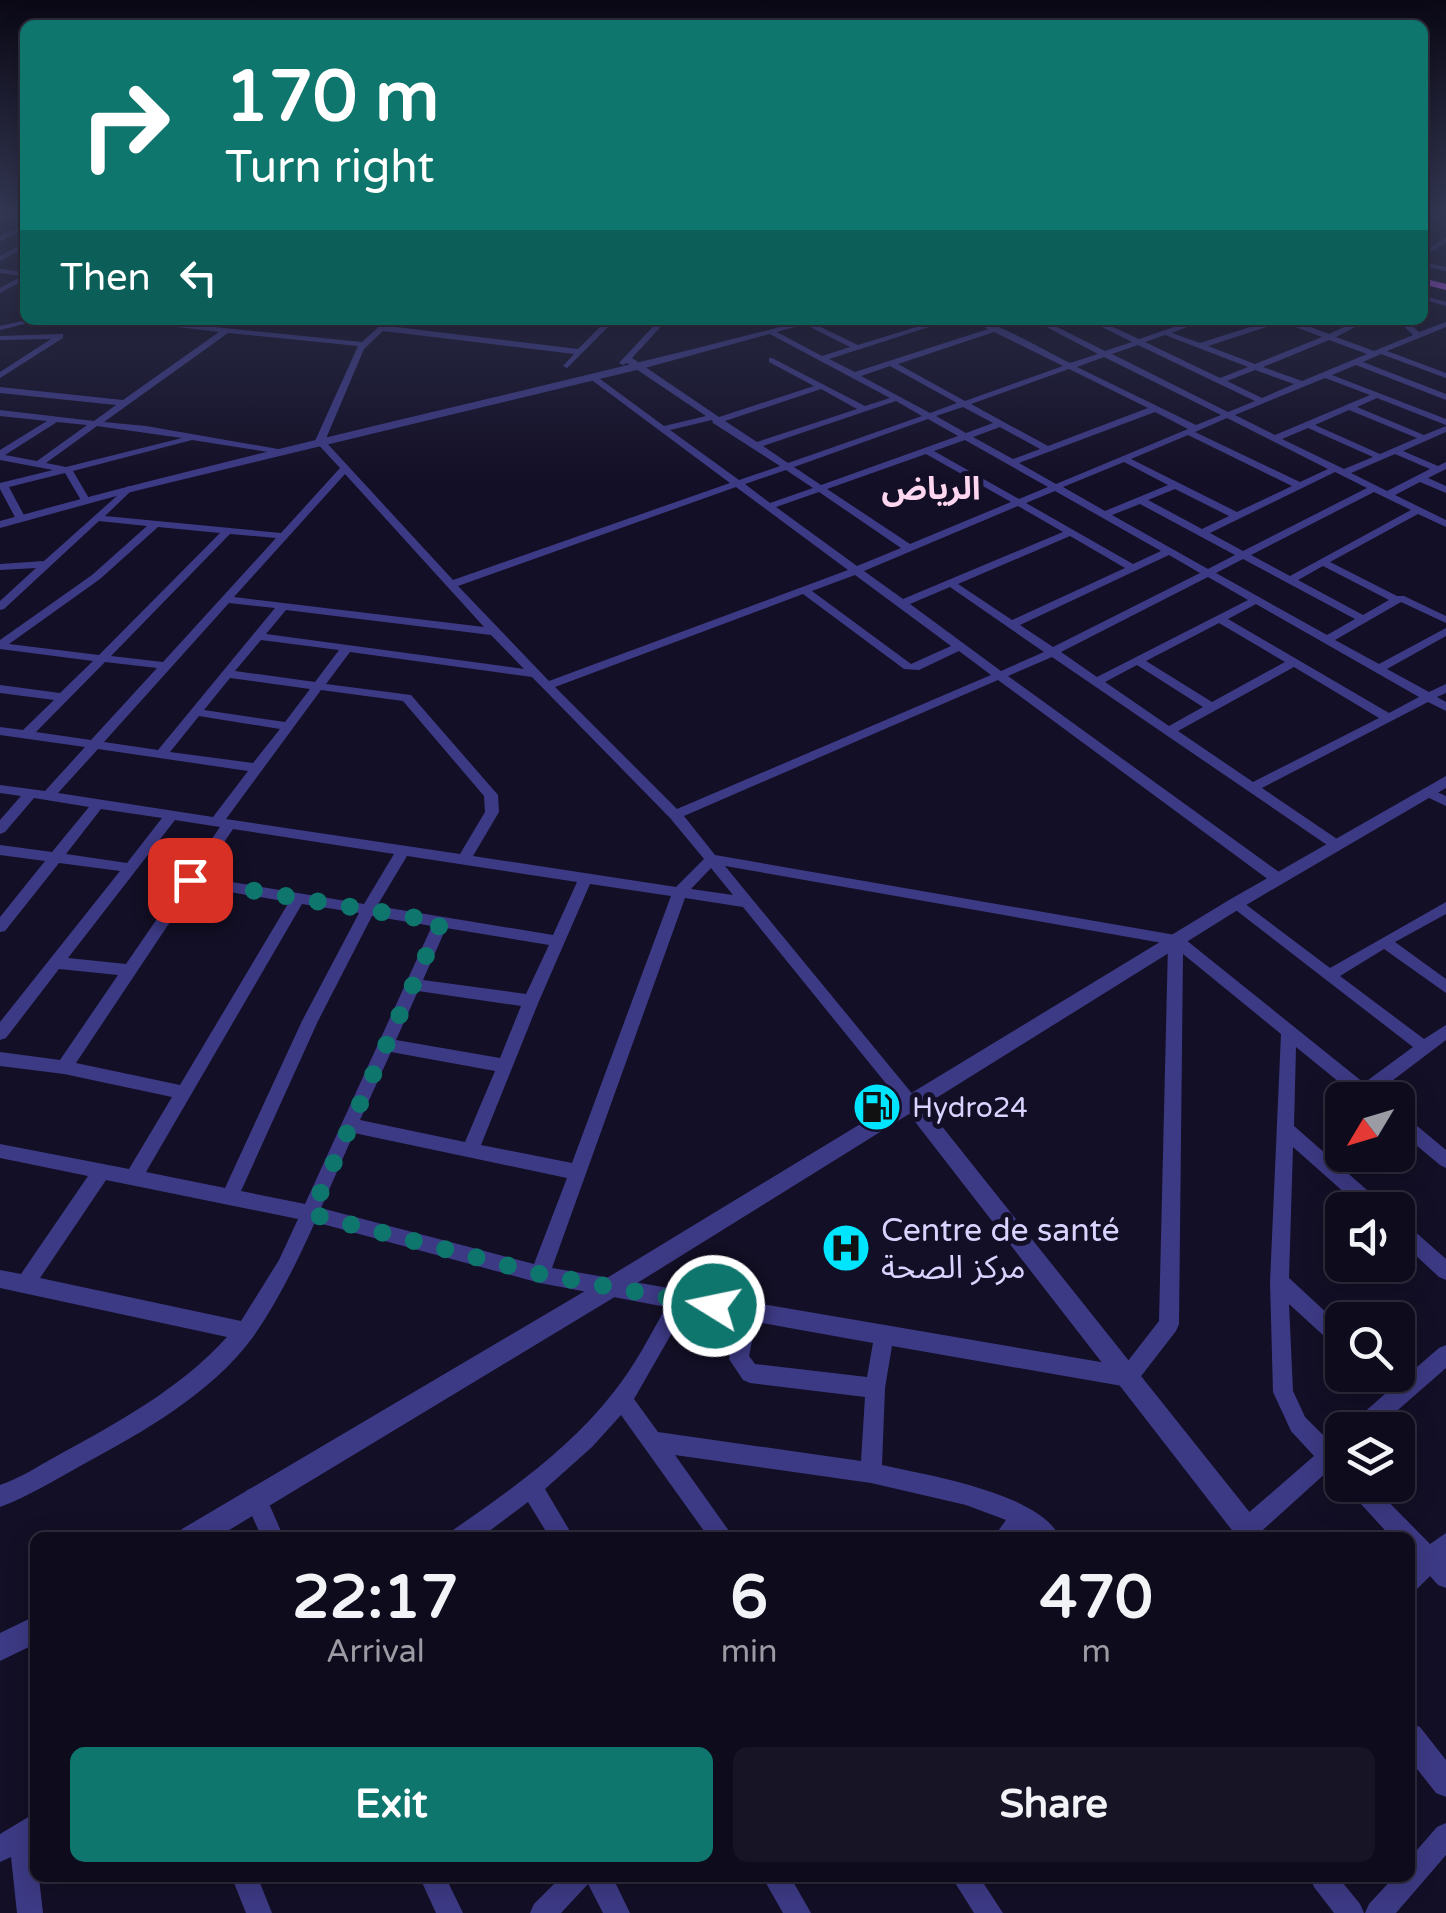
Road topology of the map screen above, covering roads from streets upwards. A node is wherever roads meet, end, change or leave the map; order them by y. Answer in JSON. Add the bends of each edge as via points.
{"nodes":[{"id":1,"x":169,"y":325,"type":"edge"},
{"id":2,"x":252,"y":325,"type":"edge"},
{"id":3,"x":384,"y":325,"type":"edge"},
{"id":4,"x":435,"y":325,"type":"edge"},
{"id":5,"x":606,"y":325,"type":"edge"},
{"id":6,"x":658,"y":325,"type":"edge"},
{"id":7,"x":797,"y":325,"type":"edge"},
{"id":8,"x":819,"y":325,"type":"edge"},
{"id":9,"x":931,"y":325,"type":"edge"},
{"id":10,"x":987,"y":325,"type":"edge"},
{"id":11,"x":1047,"y":325,"type":"edge"},
{"id":12,"x":1102,"y":325,"type":"edge"},
{"id":13,"x":1112,"y":325,"type":"edge"},
{"id":14,"x":1186,"y":325,"type":"edge"},
{"id":15,"x":1250,"y":325,"type":"edge"},
{"id":16,"x":1265,"y":325,"type":"edge"},
{"id":17,"x":1294,"y":325,"type":"edge"},
{"id":18,"x":1356,"y":325,"type":"edge"},
{"id":19,"x":1407,"y":325,"type":"edge"},
{"id":20,"x":1106,"y":327,"type":"junction"},
{"id":21,"x":381,"y":328,"type":"junction"},
{"id":22,"x":1257,"y":328,"type":"junction"},
{"id":23,"x":1443,"y":328,"type":"edge"},
{"id":24,"x":996,"y":329,"type":"junction"},
{"id":25,"x":226,"y":331,"type":"junction"},
{"id":26,"x":242,"y":332,"type":"junction"},
{"id":27,"x":426,"y":332,"type":"junction"},
{"id":28,"x":770,"y":332,"type":"junction"},
{"id":29,"x":1166,"y":332,"type":"junction"},
{"id":30,"x":1328,"y":336,"type":"junction"},
{"id":31,"x":1419,"y":336,"type":"junction"},
{"id":32,"x":0,"y":338,"type":"edge"},
{"id":33,"x":1139,"y":342,"type":"junction"},
{"id":34,"x":363,"y":344,"type":"junction"},
{"id":35,"x":1200,"y":346,"type":"junction"},
{"id":36,"x":858,"y":348,"type":"junction"},
{"id":37,"x":580,"y":352,"type":"junction"},
{"id":38,"x":1106,"y":354,"type":"junction"},
{"id":39,"x":1379,"y":354,"type":"junction"},
{"id":40,"x":823,"y":358,"type":"junction"},
{"id":41,"x":627,"y":359,"type":"junction"},
{"id":42,"x":772,"y":360,"type":"dead end"},
{"id":43,"x":1446,"y":362,"type":"edge"},
{"id":44,"x":1359,"y":363,"type":"junction"},
{"id":45,"x":892,"y":364,"type":"junction"},
{"id":46,"x":567,"y":366,"type":"dead end"},
{"id":47,"x":638,"y":367,"type":"junction"},
{"id":48,"x":1070,"y":367,"type":"junction"},
{"id":49,"x":1255,"y":367,"type":"junction"},
{"id":50,"x":1429,"y":370,"type":"junction"},
{"id":51,"x":614,"y":373,"type":"junction"},
{"id":52,"x":854,"y":375,"type":"junction"},
{"id":53,"x":1326,"y":375,"type":"junction"},
{"id":54,"x":0,"y":376,"type":"edge"},
{"id":55,"x":1446,"y":376,"type":"edge"},
{"id":56,"x":593,"y":378,"type":"junction"},
{"id":57,"x":1220,"y":382,"type":"junction"},
{"id":58,"x":1300,"y":384,"type":"junction"},
{"id":59,"x":822,"y":386,"type":"junction"},
{"id":60,"x":0,"y":390,"type":"edge"},
{"id":61,"x":1377,"y":395,"type":"junction"},
{"id":62,"x":1446,"y":397,"type":"edge"},
{"id":63,"x":897,"y":398,"type":"junction"},
{"id":64,"x":1262,"y":401,"type":"junction"},
{"id":65,"x":123,"y":403,"type":"junction"},
{"id":66,"x":964,"y":403,"type":"junction"},
{"id":67,"x":1350,"y":407,"type":"junction"},
{"id":68,"x":864,"y":409,"type":"junction"},
{"id":69,"x":1154,"y":409,"type":"junction"},
{"id":70,"x":0,"y":414,"type":"edge"},
{"id":71,"x":1227,"y":415,"type":"junction"},
{"id":72,"x":928,"y":416,"type":"junction"},
{"id":73,"x":714,"y":418,"type":"junction"},
{"id":74,"x":54,"y":420,"type":"junction"},
{"id":75,"x":1000,"y":424,"type":"junction"},
{"id":76,"x":93,"y":425,"type":"junction"},
{"id":77,"x":1309,"y":425,"type":"junction"},
{"id":78,"x":1446,"y":426,"type":"edge"},
{"id":79,"x":663,"y":429,"type":"junction"},
{"id":80,"x":1192,"y":430,"type":"junction"},
{"id":81,"x":965,"y":437,"type":"junction"},
{"id":82,"x":192,"y":438,"type":"junction"},
{"id":83,"x":1424,"y":438,"type":"junction"},
{"id":84,"x":1274,"y":439,"type":"junction"},
{"id":85,"x":320,"y":442,"type":"junction"},
{"id":86,"x":754,"y":446,"type":"junction"},
{"id":87,"x":928,"y":450,"type":"junction"},
{"id":88,"x":1048,"y":450,"type":"junction"},
{"id":89,"x":1395,"y":451,"type":"junction"},
{"id":90,"x":278,"y":452,"type":"junction"},
{"id":91,"x":0,"y":456,"type":"edge"},
{"id":92,"x":1380,"y":457,"type":"junction"},
{"id":93,"x":1125,"y":459,"type":"junction"},
{"id":94,"x":40,"y":462,"type":"junction"},
{"id":95,"x":1011,"y":463,"type":"junction"},
{"id":96,"x":784,"y":467,"type":"junction"},
{"id":97,"x":1442,"y":467,"type":"edge"},
{"id":98,"x":344,"y":469,"type":"junction"},
{"id":99,"x":68,"y":470,"type":"junction"},
{"id":100,"x":1339,"y":471,"type":"junction"},
{"id":101,"x":1420,"y":478,"type":"junction"},
{"id":102,"x":738,"y":482,"type":"junction"},
{"id":103,"x":2,"y":486,"type":"edge"},
{"id":104,"x":1176,"y":486,"type":"junction"},
{"id":105,"x":1300,"y":486,"type":"junction"},
{"id":106,"x":1374,"y":488,"type":"junction"},
{"id":107,"x":128,"y":489,"type":"junction"},
{"id":108,"x":1057,"y":489,"type":"junction"},
{"id":109,"x":818,"y":490,"type":"junction"},
{"id":110,"x":1446,"y":490,"type":"edge"},
{"id":111,"x":1387,"y":495,"type":"junction"},
{"id":112,"x":85,"y":500,"type":"junction"},
{"id":113,"x":1140,"y":500,"type":"junction"},
{"id":114,"x":1021,"y":504,"type":"junction"},
{"id":115,"x":771,"y":506,"type":"junction"},
{"id":116,"x":1418,"y":510,"type":"junction"},
{"id":117,"x":1104,"y":515,"type":"junction"},
{"id":118,"x":1238,"y":517,"type":"junction"},
{"id":119,"x":96,"y":518,"type":"junction"},
{"id":120,"x":21,"y":519,"type":"junction"},
{"id":121,"x":156,"y":524,"type":"junction"},
{"id":122,"x":1446,"y":524,"type":"edge"},
{"id":123,"x":0,"y":525,"type":"edge"},
{"id":124,"x":228,"y":531,"type":"junction"},
{"id":125,"x":1071,"y":532,"type":"junction"},
{"id":126,"x":1202,"y":533,"type":"junction"},
{"id":127,"x":285,"y":536,"type":"junction"},
{"id":128,"x":910,"y":549,"type":"junction"},
{"id":129,"x":1169,"y":551,"type":"junction"},
{"id":130,"x":1245,"y":556,"type":"junction"},
{"id":131,"x":1322,"y":562,"type":"junction"},
{"id":132,"x":45,"y":564,"type":"junction"},
{"id":133,"x":0,"y":568,"type":"edge"},
{"id":134,"x":1134,"y":568,"type":"junction"},
{"id":135,"x":858,"y":570,"type":"junction"},
{"id":136,"x":1210,"y":574,"type":"junction"},
{"id":137,"x":1290,"y":580,"type":"junction"},
{"id":138,"x":952,"y":584,"type":"junction"},
{"id":139,"x":450,"y":585,"type":"junction"},
{"id":140,"x":804,"y":590,"type":"junction"},
{"id":141,"x":225,"y":598,"type":"junction"},
{"id":142,"x":1256,"y":600,"type":"junction"},
{"id":143,"x":1396,"y":600,"type":"junction"},
{"id":144,"x":901,"y":604,"type":"junction"},
{"id":145,"x":284,"y":605,"type":"junction"},
{"id":146,"x":0,"y":607,"type":"edge"},
{"id":147,"x":1363,"y":618,"type":"junction"},
{"id":148,"x":1220,"y":619,"type":"junction"},
{"id":149,"x":1446,"y":620,"type":"edge"},
{"id":150,"x":1012,"y":624,"type":"junction"},
{"id":151,"x":1446,"y":631,"type":"edge"},
{"id":152,"x":494,"y":632,"type":"junction"},
{"id":153,"x":258,"y":636,"type":"junction"},
{"id":154,"x":1327,"y":640,"type":"junction"},
{"id":155,"x":0,"y":646,"type":"edge"},
{"id":156,"x":958,"y":647,"type":"junction"},
{"id":157,"x":348,"y":648,"type":"junction"},
{"id":158,"x":1053,"y":652,"type":"junction"},
{"id":159,"x":100,"y":658,"type":"junction"},
{"id":160,"x":1138,"y":661,"type":"junction"},
{"id":161,"x":1294,"y":662,"type":"junction"},
{"id":162,"x":164,"y":666,"type":"junction"},
{"id":163,"x":1379,"y":669,"type":"junction"},
{"id":164,"x":228,"y":674,"type":"junction"},
{"id":165,"x":535,"y":674,"type":"junction"},
{"id":166,"x":1001,"y":676,"type":"junction"},
{"id":167,"x":1096,"y":682,"type":"junction"},
{"id":168,"x":319,"y":686,"type":"junction"},
{"id":169,"x":547,"y":686,"type":"junction"},
{"id":170,"x":0,"y":688,"type":"edge"},
{"id":171,"x":1446,"y":688,"type":"edge"},
{"id":172,"x":61,"y":697,"type":"junction"},
{"id":173,"x":1430,"y":698,"type":"junction"},
{"id":174,"x":1446,"y":707,"type":"edge"},
{"id":175,"x":1212,"y":708,"type":"junction"},
{"id":176,"x":196,"y":712,"type":"junction"},
{"id":177,"x":1389,"y":718,"type":"junction"},
{"id":178,"x":288,"y":726,"type":"junction"},
{"id":179,"x":0,"y":731,"type":"edge"},
{"id":180,"x":1169,"y":732,"type":"junction"},
{"id":181,"x":26,"y":735,"type":"junction"},
{"id":182,"x":94,"y":745,"type":"junction"},
{"id":183,"x":161,"y":754,"type":"junction"},
{"id":184,"x":256,"y":768,"type":"junction"},
{"id":185,"x":1252,"y":788,"type":"junction"},
{"id":186,"x":0,"y":789,"type":"edge"},
{"id":187,"x":1440,"y":792,"type":"edge"},
{"id":188,"x":31,"y":794,"type":"junction"},
{"id":189,"x":48,"y":796,"type":"junction"},
{"id":190,"x":98,"y":804,"type":"junction"},
{"id":191,"x":675,"y":815,"type":"junction"},
{"id":192,"x":170,"y":816,"type":"junction"},
{"id":193,"x":222,"y":823,"type":"junction"},
{"id":194,"x":0,"y":829,"type":"edge"},
{"id":195,"x":1335,"y":844,"type":"junction"},
{"id":196,"x":0,"y":850,"type":"edge"},
{"id":197,"x":403,"y":850,"type":"junction"},
{"id":198,"x":55,"y":858,"type":"junction"},
{"id":199,"x":712,"y":859,"type":"junction"},
{"id":200,"x":464,"y":860,"type":"junction"},
{"id":201,"x":130,"y":868,"type":"junction"},
{"id":202,"x":586,"y":878,"type":"junction"},
{"id":203,"x":1278,"y":879,"type":"junction"},
{"id":204,"x":190,"y":880,"type":"junction"},
{"id":205,"x":680,"y":892,"type":"junction"},
{"id":206,"x":299,"y":897,"type":"junction"},
{"id":207,"x":749,"y":903,"type":"junction"},
{"id":208,"x":1235,"y":904,"type":"junction"},
{"id":209,"x":1446,"y":907,"type":"edge"},
{"id":210,"x":369,"y":908,"type":"junction"},
{"id":211,"x":441,"y":922,"type":"junction"},
{"id":212,"x":0,"y":927,"type":"edge"},
{"id":213,"x":1176,"y":940,"type":"junction"},
{"id":214,"x":558,"y":941,"type":"junction"},
{"id":215,"x":1384,"y":942,"type":"junction"},
{"id":216,"x":56,"y":963,"type":"junction"},
{"id":217,"x":129,"y":970,"type":"junction"},
{"id":218,"x":1329,"y":976,"type":"junction"},
{"id":219,"x":412,"y":984,"type":"junction"},
{"id":220,"x":1446,"y":987,"type":"edge"},
{"id":221,"x":530,"y":1001,"type":"junction"},
{"id":222,"x":1446,"y":1031,"type":"edge"},
{"id":223,"x":1289,"y":1032,"type":"junction"},
{"id":224,"x":0,"y":1034,"type":"edge"},
{"id":225,"x":386,"y":1044,"type":"junction"},
{"id":226,"x":1424,"y":1046,"type":"junction"},
{"id":227,"x":0,"y":1059,"type":"edge"},
{"id":228,"x":506,"y":1066,"type":"junction"},
{"id":229,"x":64,"y":1067,"type":"junction"},
{"id":230,"x":1351,"y":1082,"type":"edge"},
{"id":231,"x":1384,"y":1082,"type":"edge"},
{"id":232,"x":182,"y":1092,"type":"junction"},
{"id":233,"x":911,"y":1102,"type":"junction"},
{"id":234,"x":349,"y":1125,"type":"junction"},
{"id":235,"x":1286,"y":1130,"type":"junction"},
{"id":236,"x":1415,"y":1133,"type":"edge"},
{"id":237,"x":472,"y":1149,"type":"junction"},
{"id":238,"x":0,"y":1151,"type":"edge"},
{"id":239,"x":1445,"y":1157,"type":"edge"},
{"id":240,"x":102,"y":1171,"type":"junction"},
{"id":241,"x":576,"y":1172,"type":"junction"},
{"id":242,"x":134,"y":1177,"type":"junction"},
{"id":243,"x":1357,"y":1192,"type":"edge"},
{"id":244,"x":230,"y":1197,"type":"junction"},
{"id":245,"x":311,"y":1214,"type":"junction"},
{"id":246,"x":1415,"y":1243,"type":"edge"},
{"id":247,"x":1446,"y":1271,"type":"edge"},
{"id":248,"x":540,"y":1274,"type":"junction"},
{"id":249,"x":0,"y":1279,"type":"edge"},
{"id":250,"x":1280,"y":1282,"type":"junction"},
{"id":251,"x":25,"y":1284,"type":"junction"},
{"id":252,"x":610,"y":1288,"type":"junction"},
{"id":253,"x":680,"y":1300,"type":"junction"},
{"id":254,"x":749,"y":1312,"type":"junction"},
{"id":255,"x":1325,"y":1323,"type":"edge"},
{"id":256,"x":245,"y":1331,"type":"junction"},
{"id":257,"x":884,"y":1335,"type":"junction"},
{"id":258,"x":1446,"y":1355,"type":"edge"},
{"id":259,"x":1128,"y":1377,"type":"junction"},
{"id":260,"x":875,"y":1388,"type":"junction"},
{"id":261,"x":1402,"y":1393,"type":"joint"},
{"id":262,"x":622,"y":1399,"type":"junction"},
{"id":263,"x":1380,"y":1412,"type":"edge"},
{"id":264,"x":652,"y":1441,"type":"junction"},
{"id":265,"x":1325,"y":1446,"type":"edge"},
{"id":266,"x":1325,"y":1468,"type":"edge"},
{"id":267,"x":872,"y":1473,"type":"junction"},
{"id":268,"x":531,"y":1487,"type":"junction"},
{"id":269,"x":0,"y":1496,"type":"edge"},
{"id":270,"x":254,"y":1498,"type":"junction"},
{"id":271,"x":1374,"y":1502,"type":"edge"},
{"id":272,"x":1024,"y":1516,"type":"junction"},
{"id":273,"x":200,"y":1532,"type":"edge"},
{"id":274,"x":271,"y":1532,"type":"edge"},
{"id":275,"x":469,"y":1532,"type":"edge"},
{"id":276,"x":560,"y":1532,"type":"edge"},
{"id":277,"x":719,"y":1532,"type":"edge"},
{"id":278,"x":1009,"y":1532,"type":"edge"},
{"id":279,"x":1042,"y":1532,"type":"edge"},
{"id":280,"x":1250,"y":1532,"type":"edge"},
{"id":281,"x":1252,"y":1532,"type":"edge"},
{"id":282,"x":1403,"y":1532,"type":"edge"},
{"id":283,"x":1415,"y":1541,"type":"edge"},
{"id":284,"x":1438,"y":1552,"type":"edge"},
{"id":285,"x":1415,"y":1575,"type":"edge"},
{"id":286,"x":1446,"y":1577,"type":"edge"},
{"id":287,"x":30,"y":1632,"type":"edge"},
{"id":288,"x":0,"y":1648,"type":"edge"},
{"id":289,"x":1415,"y":1743,"type":"edge"},
{"id":290,"x":1446,"y":1783,"type":"edge"},
{"id":291,"x":1446,"y":1836,"type":"edge"},
{"id":292,"x":19,"y":1837,"type":"edge"},
{"id":293,"x":1415,"y":1871,"type":"edge"},
{"id":294,"x":247,"y":1882,"type":"edge"},
{"id":295,"x":436,"y":1882,"type":"edge"},
{"id":296,"x":574,"y":1882,"type":"edge"},
{"id":297,"x":600,"y":1882,"type":"edge"},
{"id":298,"x":779,"y":1882,"type":"edge"},
{"id":299,"x":971,"y":1882,"type":"edge"},
{"id":300,"x":1327,"y":1882,"type":"edge"},
{"id":301,"x":1406,"y":1882,"type":"edge"},
{"id":302,"x":30,"y":1913,"type":"edge"},
{"id":303,"x":259,"y":1913,"type":"edge"},
{"id":304,"x":450,"y":1913,"type":"edge"},
{"id":305,"x":543,"y":1913,"type":"edge"},
{"id":306,"x":618,"y":1913,"type":"edge"},
{"id":307,"x":798,"y":1913,"type":"edge"},
{"id":308,"x":990,"y":1913,"type":"edge"},
{"id":309,"x":1352,"y":1913,"type":"edge"},
{"id":310,"x":1378,"y":1913,"type":"edge"}],
"edges":[{"from":1,"to":25,"type":"street"},
{"from":2,"to":26,"type":"street"},
{"from":3,"to":21,"type":"street"},
{"from":4,"to":27,"type":"street"},
{"from":5,"to":37,"type":"street"},
{"from":6,"to":41,"type":"street"},
{"from":7,"to":28,"type":"street"},
{"from":8,"to":36,"type":"street"},
{"from":9,"to":36,"type":"street"},
{"from":10,"to":24,"type":"street"},
{"from":11,"to":38,"type":"street"},
{"from":12,"to":20,"type":"street"},
{"from":13,"to":20,"type":"street"},
{"from":14,"to":29,"type":"street"},
{"from":15,"to":22,"type":"street"},
{"from":16,"to":22,"type":"street"},
{"from":17,"to":30,"type":"street"},
{"from":18,"to":30,"type":"street"},
{"from":19,"to":31,"type":"street"},
{"from":20,"to":33,"type":"street"},
{"from":21,"to":27,"type":"street"},
{"from":21,"to":34,"type":"street"},
{"from":22,"to":35,"type":"street"},
{"from":23,"to":31,"type":"street"},
{"from":24,"to":45,"type":"street"},
{"from":24,"to":48,"type":"street"},
{"from":25,"to":26,"type":"street"},
{"from":25,"to":65,"type":"street"},
{"from":26,"to":34,"type":"street"},
{"from":27,"to":37,"type":"street"},
{"from":28,"to":40,"type":"street"},
{"from":28,"to":47,"type":"street"},
{"from":29,"to":33,"type":"street"},
{"from":29,"to":35,"type":"street"},
{"from":30,"to":39,"type":"street"},
{"from":30,"to":49,"type":"street"},
{"from":31,"to":39,"type":"street"},
{"from":32,"to":54,"type":"street","via":[[60,336]]},
{"from":33,"to":38,"type":"street"},
{"from":33,"to":57,"type":"street"},
{"from":34,"to":85,"type":"street"},
{"from":35,"to":49,"type":"street"},
{"from":36,"to":40,"type":"street"},
{"from":37,"to":46,"type":"street"},
{"from":38,"to":48,"type":"street"},
{"from":38,"to":71,"type":"street"},
{"from":39,"to":44,"type":"street"},
{"from":39,"to":50,"type":"street"},
{"from":40,"to":52,"type":"street"},
{"from":41,"to":47,"type":"street"},
{"from":41,"to":51,"type":"street"},
{"from":42,"to":59,"type":"street"},
{"from":43,"to":50,"type":"street"},
{"from":44,"to":53,"type":"street"},
{"from":44,"to":62,"type":"street"},
{"from":45,"to":52,"type":"street"},
{"from":45,"to":66,"type":"street"},
{"from":47,"to":51,"type":"street"},
{"from":47,"to":73,"type":"street"},
{"from":48,"to":66,"type":"street"},
{"from":48,"to":69,"type":"street"},
{"from":49,"to":57,"type":"street"},
{"from":49,"to":58,"type":"street"},
{"from":50,"to":55,"type":"street"},
{"from":51,"to":56,"type":"street"},
{"from":52,"to":63,"type":"street"},
{"from":53,"to":58,"type":"street"},
{"from":53,"to":61,"type":"street"},
{"from":56,"to":79,"type":"street"},
{"from":56,"to":85,"type":"street"},
{"from":57,"to":64,"type":"street"},
{"from":58,"to":64,"type":"street"},
{"from":59,"to":68,"type":"street"},
{"from":59,"to":73,"type":"street"},
{"from":60,"to":65,"type":"street"},
{"from":61,"to":67,"type":"street"},
{"from":61,"to":78,"type":"street"},
{"from":63,"to":68,"type":"street"},
{"from":63,"to":72,"type":"street"},
{"from":64,"to":71,"type":"street"},
{"from":65,"to":76,"type":"street"},
{"from":66,"to":72,"type":"street"},
{"from":66,"to":75,"type":"street"},
{"from":67,"to":77,"type":"street"},
{"from":67,"to":83,"type":"street"},
{"from":68,"to":86,"type":"street"},
{"from":69,"to":80,"type":"street"},
{"from":69,"to":88,"type":"street"},
{"from":70,"to":74,"type":"street"},
{"from":71,"to":80,"type":"street"},
{"from":71,"to":84,"type":"street"},
{"from":72,"to":81,"type":"street"},
{"from":72,"to":96,"type":"street"},
{"from":73,"to":79,"type":"street"},
{"from":73,"to":86,"type":"street"},
{"from":74,"to":76,"type":"street"},
{"from":74,"to":91,"type":"street"},
{"from":75,"to":81,"type":"street"},
{"from":75,"to":88,"type":"street"},
{"from":76,"to":82,"type":"street"},
{"from":76,"to":94,"type":"street"},
{"from":77,"to":84,"type":"street"},
{"from":77,"to":92,"type":"street"},
{"from":78,"to":83,"type":"street"},
{"from":79,"to":102,"type":"street"},
{"from":80,"to":93,"type":"street"},
{"from":80,"to":105,"type":"street"},
{"from":81,"to":87,"type":"street"},
{"from":81,"to":95,"type":"street"},
{"from":82,"to":90,"type":"street"},
{"from":82,"to":99,"type":"street"},
{"from":83,"to":89,"type":"street"},
{"from":84,"to":100,"type":"street"},
{"from":85,"to":90,"type":"street"},
{"from":85,"to":98,"type":"street"},
{"from":86,"to":96,"type":"street"},
{"from":87,"to":109,"type":"street"},
{"from":87,"to":114,"type":"street"},
{"from":88,"to":95,"type":"street"},
{"from":89,"to":92,"type":"street"},
{"from":89,"to":97,"type":"street"},
{"from":90,"to":107,"type":"street"},
{"from":91,"to":94,"type":"street"},
{"from":92,"to":100,"type":"street"},
{"from":93,"to":104,"type":"street"},
{"from":93,"to":108,"type":"street"},
{"from":94,"to":99,"type":"street"},
{"from":95,"to":108,"type":"street"},
{"from":96,"to":102,"type":"street"},
{"from":96,"to":109,"type":"street"},
{"from":97,"to":101,"type":"street"},
{"from":98,"to":127,"type":"street"},
{"from":98,"to":139,"type":"street"},
{"from":99,"to":103,"type":"street"},
{"from":99,"to":112,"type":"street"},
{"from":100,"to":105,"type":"street"},
{"from":100,"to":106,"type":"street"},
{"from":101,"to":110,"type":"street"},
{"from":101,"to":111,"type":"street"},
{"from":102,"to":115,"type":"street"},
{"from":102,"to":139,"type":"street"},
{"from":103,"to":120,"type":"street"},
{"from":104,"to":113,"type":"street"},
{"from":104,"to":118,"type":"street"},
{"from":105,"to":118,"type":"street"},
{"from":106,"to":111,"type":"street"},
{"from":106,"to":130,"type":"street"},
{"from":107,"to":112,"type":"street"},
{"from":107,"to":119,"type":"street"},
{"from":108,"to":114,"type":"street"},
{"from":108,"to":117,"type":"street"},
{"from":109,"to":115,"type":"street"},
{"from":109,"to":128,"type":"street"},
{"from":111,"to":116,"type":"street"},
{"from":112,"to":120,"type":"street"},
{"from":113,"to":117,"type":"street"},
{"from":113,"to":126,"type":"street"},
{"from":114,"to":125,"type":"street"},
{"from":114,"to":128,"type":"street"},
{"from":115,"to":135,"type":"street"},
{"from":116,"to":122,"type":"street"},
{"from":116,"to":131,"type":"street"},
{"from":117,"to":129,"type":"street"},
{"from":118,"to":126,"type":"street"},
{"from":119,"to":121,"type":"street"},
{"from":119,"to":132,"type":"street"},
{"from":120,"to":123,"type":"street"},
{"from":121,"to":124,"type":"street"},
{"from":121,"to":155,"type":"street"},
{"from":124,"to":127,"type":"street"},
{"from":124,"to":159,"type":"street"},
{"from":125,"to":134,"type":"street"},
{"from":125,"to":138,"type":"street"},
{"from":126,"to":130,"type":"street"},
{"from":127,"to":141,"type":"street"},
{"from":128,"to":135,"type":"street"},
{"from":129,"to":134,"type":"street"},
{"from":129,"to":136,"type":"street"},
{"from":130,"to":136,"type":"street"},
{"from":130,"to":137,"type":"street"},
{"from":131,"to":137,"type":"street"},
{"from":131,"to":143,"type":"street"},
{"from":132,"to":133,"type":"street"},
{"from":132,"to":146,"type":"street"},
{"from":134,"to":150,"type":"street"},
{"from":135,"to":140,"type":"street"},
{"from":135,"to":144,"type":"street"},
{"from":136,"to":142,"type":"street"},
{"from":136,"to":158,"type":"street"},
{"from":137,"to":147,"type":"street"},
{"from":138,"to":144,"type":"street"},
{"from":138,"to":150,"type":"street"},
{"from":139,"to":152,"type":"street"},
{"from":140,"to":156,"type":"street","via":[[910,668]]},
{"from":140,"to":169,"type":"street"},
{"from":141,"to":145,"type":"street"},
{"from":141,"to":162,"type":"street"},
{"from":142,"to":148,"type":"street"},
{"from":142,"to":154,"type":"street"},
{"from":143,"to":147,"type":"street"},
{"from":143,"to":149,"type":"street"},
{"from":144,"to":156,"type":"street"},
{"from":145,"to":152,"type":"street"},
{"from":145,"to":153,"type":"street"},
{"from":147,"to":154,"type":"street"},
{"from":148,"to":160,"type":"street"},
{"from":148,"to":161,"type":"street"},
{"from":150,"to":158,"type":"street"},
{"from":151,"to":163,"type":"street"},
{"from":152,"to":165,"type":"street"},
{"from":153,"to":157,"type":"street"},
{"from":153,"to":164,"type":"street"},
{"from":154,"to":163,"type":"street"},
{"from":155,"to":159,"type":"street"},
{"from":156,"to":166,"type":"street"},
{"from":157,"to":165,"type":"street"},
{"from":157,"to":168,"type":"street"},
{"from":158,"to":166,"type":"street"},
{"from":158,"to":167,"type":"street"},
{"from":159,"to":162,"type":"street"},
{"from":159,"to":172,"type":"street"},
{"from":160,"to":167,"type":"street"},
{"from":160,"to":175,"type":"street"},
{"from":161,"to":175,"type":"street"},
{"from":161,"to":177,"type":"street"},
{"from":162,"to":182,"type":"street"},
{"from":163,"to":173,"type":"street"},
{"from":164,"to":168,"type":"street"},
{"from":164,"to":176,"type":"street"},
{"from":165,"to":169,"type":"street"},
{"from":166,"to":191,"type":"street"},
{"from":166,"to":203,"type":"street"},
{"from":167,"to":180,"type":"street"},
{"from":168,"to":178,"type":"street"},
{"from":168,"to":200,"type":"street","via":[[401,694],[490,795],[493,804]]},
{"from":169,"to":191,"type":"street"},
{"from":170,"to":172,"type":"street"},
{"from":171,"to":173,"type":"street"},
{"from":172,"to":181,"type":"street"},
{"from":173,"to":174,"type":"street"},
{"from":173,"to":177,"type":"street"},
{"from":175,"to":180,"type":"street"},
{"from":176,"to":178,"type":"street"},
{"from":176,"to":183,"type":"street"},
{"from":177,"to":185,"type":"street"},
{"from":178,"to":184,"type":"street"},
{"from":179,"to":181,"type":"street"},
{"from":180,"to":185,"type":"street"},
{"from":181,"to":182,"type":"street"},
{"from":182,"to":183,"type":"street"},
{"from":182,"to":189,"type":"street"},
{"from":183,"to":184,"type":"street"},
{"from":184,"to":193,"type":"street"},
{"from":185,"to":195,"type":"street"},
{"from":186,"to":188,"type":"street"},
{"from":187,"to":195,"type":"street"},
{"from":188,"to":189,"type":"street"},
{"from":188,"to":194,"type":"street"},
{"from":189,"to":190,"type":"street"},
{"from":190,"to":192,"type":"street"},
{"from":190,"to":198,"type":"street"},
{"from":191,"to":199,"type":"street"},
{"from":192,"to":193,"type":"street"},
{"from":192,"to":201,"type":"street"},
{"from":193,"to":197,"type":"street"},
{"from":193,"to":204,"type":"street"},
{"from":195,"to":203,"type":"street"},
{"from":196,"to":198,"type":"street"},
{"from":197,"to":200,"type":"street"},
{"from":197,"to":210,"type":"street"},
{"from":198,"to":201,"type":"street"},
{"from":198,"to":212,"type":"street"},
{"from":199,"to":205,"type":"street"},
{"from":199,"to":207,"type":"street"},
{"from":199,"to":213,"type":"street"},
{"from":200,"to":202,"type":"street"},
{"from":201,"to":216,"type":"street"},
{"from":202,"to":205,"type":"street"},
{"from":202,"to":214,"type":"street"},
{"from":203,"to":208,"type":"street"},
{"from":204,"to":206,"type":"street"},
{"from":204,"to":217,"type":"street"},
{"from":205,"to":207,"type":"street"},
{"from":205,"to":241,"type":"street"},
{"from":206,"to":210,"type":"street"},
{"from":206,"to":232,"type":"street"},
{"from":207,"to":233,"type":"street"},
{"from":208,"to":213,"type":"street"},
{"from":208,"to":218,"type":"street"},
{"from":209,"to":215,"type":"street"},
{"from":210,"to":211,"type":"street"},
{"from":210,"to":244,"type":"street"},
{"from":211,"to":214,"type":"street"},
{"from":211,"to":219,"type":"street"},
{"from":213,"to":223,"type":"street"},
{"from":213,"to":233,"type":"street"},
{"from":213,"to":259,"type":"street","via":[[1169,1324]]},
{"from":214,"to":221,"type":"street"},
{"from":215,"to":218,"type":"street"},
{"from":215,"to":220,"type":"street"},
{"from":216,"to":217,"type":"street"},
{"from":216,"to":224,"type":"street"},
{"from":217,"to":229,"type":"street"},
{"from":218,"to":226,"type":"street"},
{"from":219,"to":221,"type":"street"},
{"from":219,"to":225,"type":"street"},
{"from":221,"to":228,"type":"street"},
{"from":222,"to":226,"type":"street"},
{"from":223,"to":230,"type":"street"},
{"from":223,"to":235,"type":"street"},
{"from":225,"to":228,"type":"street"},
{"from":225,"to":234,"type":"street"},
{"from":226,"to":231,"type":"street"},
{"from":227,"to":229,"type":"street"},
{"from":228,"to":237,"type":"street"},
{"from":229,"to":232,"type":"street"},
{"from":232,"to":242,"type":"street"},
{"from":233,"to":252,"type":"street"},
{"from":233,"to":259,"type":"street"},
{"from":234,"to":237,"type":"street"},
{"from":234,"to":245,"type":"street"},
{"from":235,"to":243,"type":"street"},
{"from":235,"to":250,"type":"street"},
{"from":236,"to":239,"type":"street"},
{"from":237,"to":241,"type":"street"},
{"from":238,"to":240,"type":"street"},
{"from":240,"to":242,"type":"street"},
{"from":240,"to":251,"type":"street"},
{"from":241,"to":248,"type":"street"},
{"from":242,"to":244,"type":"street"},
{"from":244,"to":245,"type":"street"},
{"from":245,"to":248,"type":"street"},
{"from":245,"to":256,"type":"street"},
{"from":246,"to":247,"type":"street"},
{"from":248,"to":252,"type":"street"},
{"from":249,"to":251,"type":"street"},
{"from":250,"to":255,"type":"street"},
{"from":250,"to":265,"type":"street","via":[[1283,1392],[1298,1424]]},
{"from":251,"to":256,"type":"street"},
{"from":252,"to":253,"type":"street"},
{"from":252,"to":270,"type":"street"},
{"from":253,"to":254,"type":"street"},
{"from":253,"to":262,"type":"street"},
{"from":254,"to":257,"type":"street"},
{"from":254,"to":260,"type":"street","via":[[739,1359],[750,1372]]},
{"from":256,"to":269,"type":"street","via":[[196,1382],[111,1439]]},
{"from":257,"to":259,"type":"street"},
{"from":257,"to":260,"type":"street"},
{"from":258,"to":261,"type":"street"},
{"from":259,"to":280,"type":"street"},
{"from":260,"to":267,"type":"street"},
{"from":261,"to":263,"type":"street"},
{"from":262,"to":264,"type":"street"},
{"from":262,"to":268,"type":"street"},
{"from":264,"to":267,"type":"street"},
{"from":264,"to":277,"type":"street"},
{"from":266,"to":281,"type":"street"},
{"from":267,"to":272,"type":"street"},
{"from":268,"to":275,"type":"street"},
{"from":268,"to":276,"type":"street"},
{"from":270,"to":273,"type":"street"},
{"from":270,"to":274,"type":"street"},
{"from":271,"to":282,"type":"street"},
{"from":272,"to":278,"type":"street"},
{"from":272,"to":279,"type":"street"},
{"from":283,"to":284,"type":"street"},
{"from":284,"to":285,"type":"street"},
{"from":284,"to":286,"type":"street"},
{"from":287,"to":288,"type":"street"},
{"from":289,"to":290,"type":"street"},
{"from":291,"to":293,"type":"street"},
{"from":292,"to":302,"type":"street"},
{"from":294,"to":303,"type":"street"},
{"from":295,"to":304,"type":"street"},
{"from":296,"to":305,"type":"street"},
{"from":297,"to":306,"type":"street"},
{"from":298,"to":307,"type":"street"},
{"from":299,"to":308,"type":"street"},
{"from":300,"to":309,"type":"street"},
{"from":301,"to":310,"type":"street"}]}
